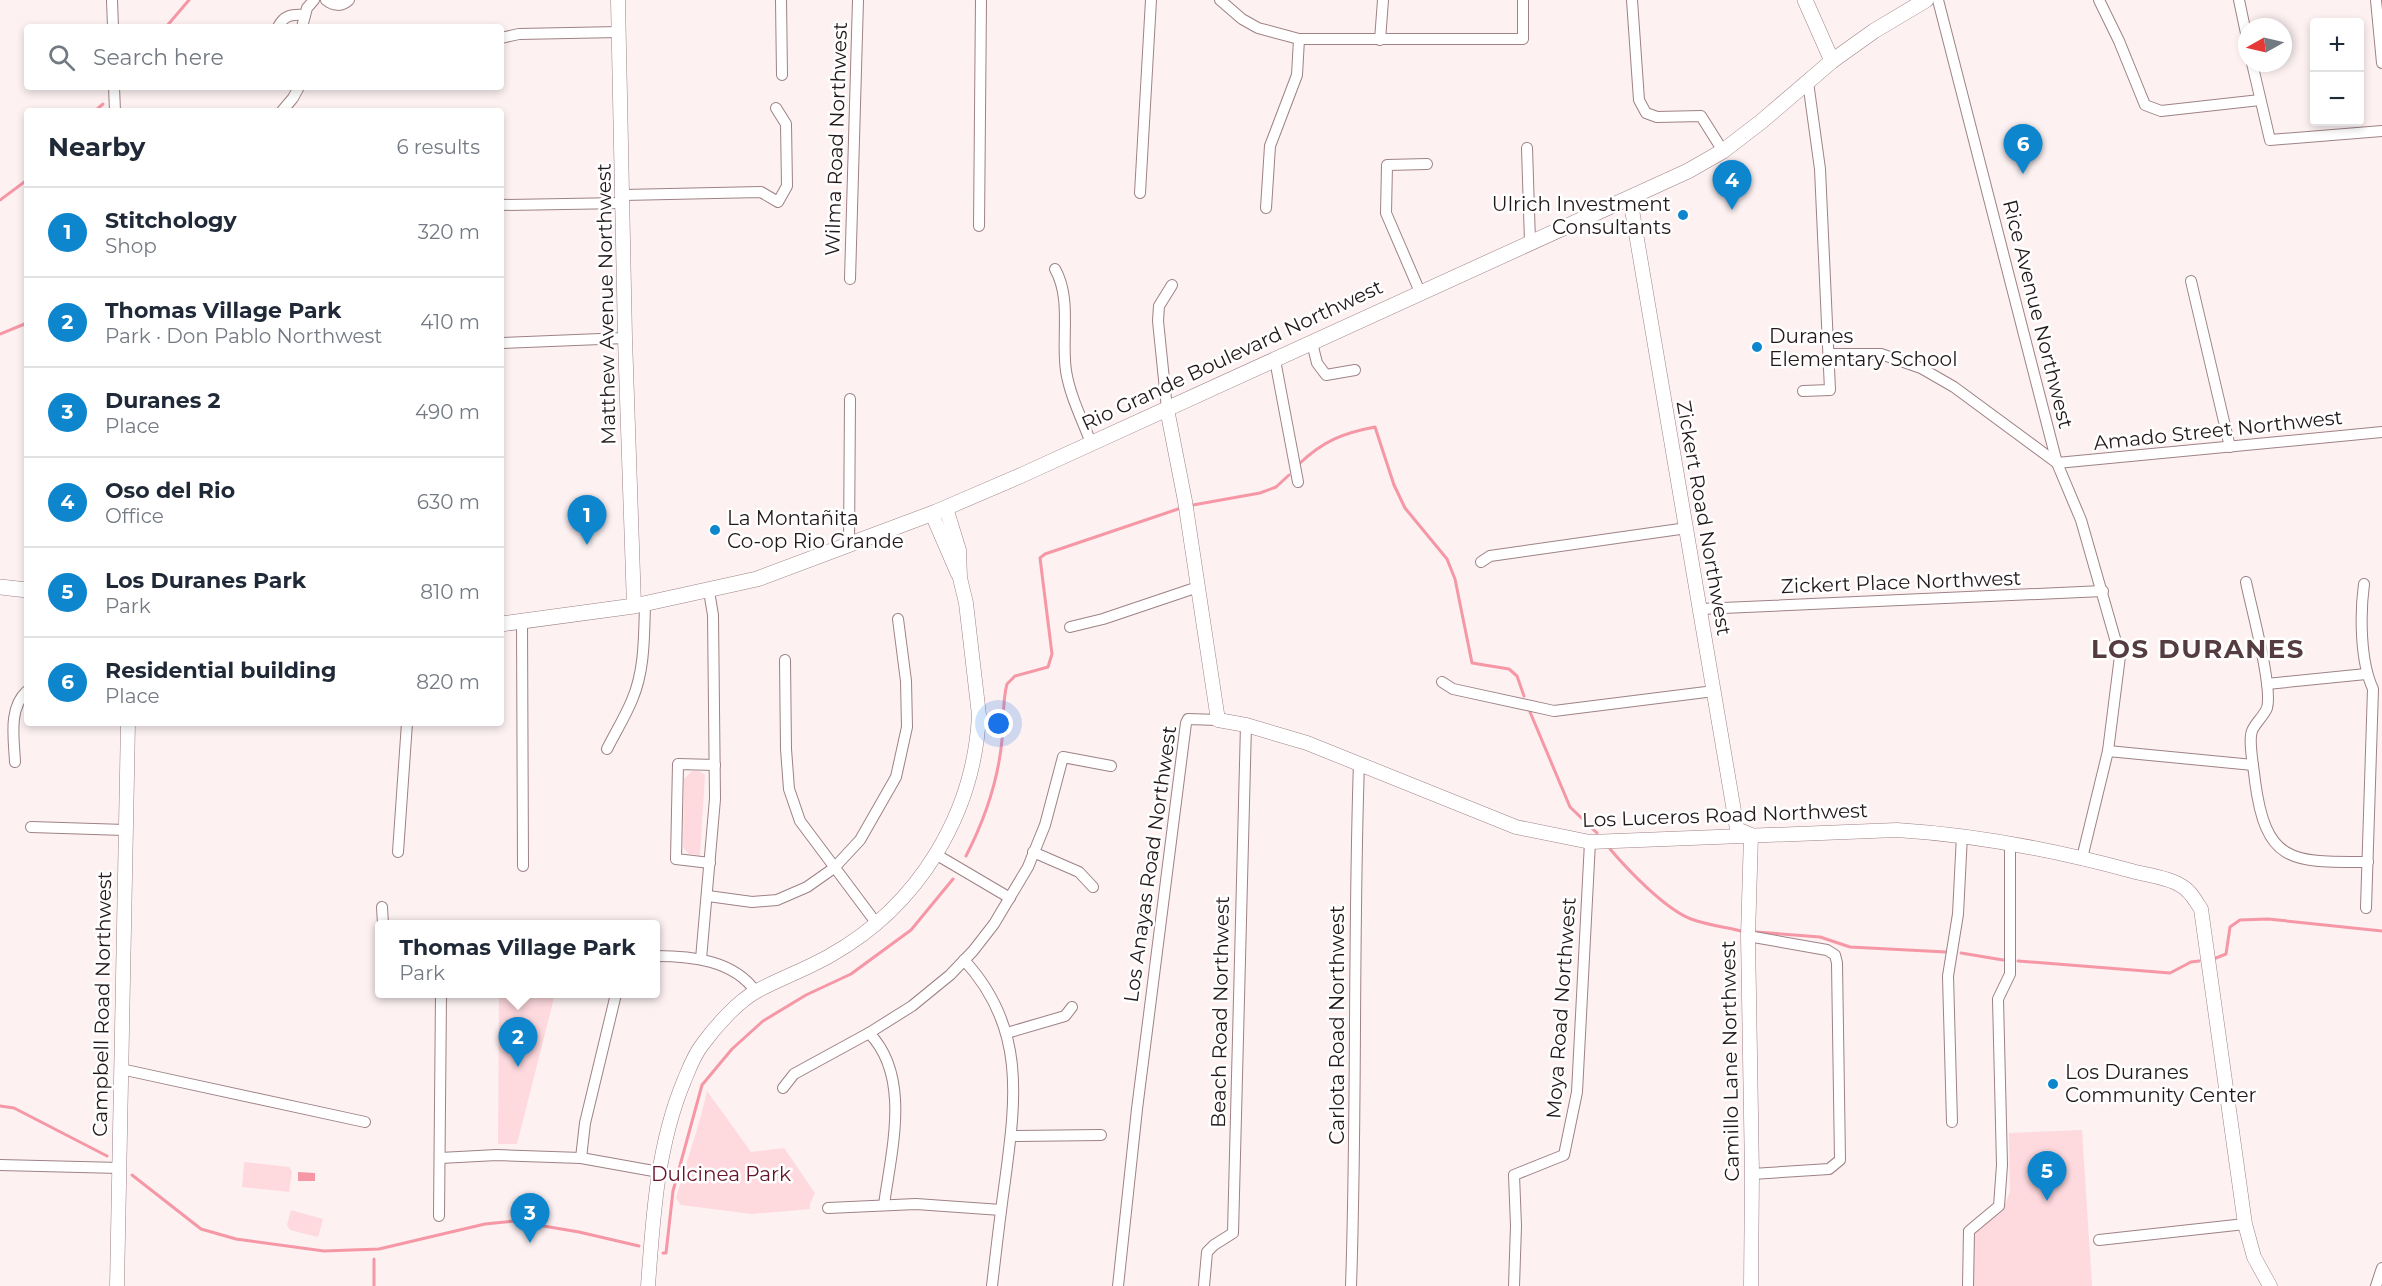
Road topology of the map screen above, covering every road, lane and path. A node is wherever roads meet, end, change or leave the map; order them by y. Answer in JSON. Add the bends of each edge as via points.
{"nodes":[{"id":1,"x":112,"y":0,"type":"edge"},
{"id":2,"x":314,"y":0,"type":"edge"},
{"id":3,"x":326,"y":0,"type":"edge"},
{"id":4,"x":349,"y":0,"type":"edge"},
{"id":5,"x":618,"y":0,"type":"edge"},
{"id":6,"x":781,"y":0,"type":"edge"},
{"id":7,"x":858,"y":0,"type":"edge"},
{"id":8,"x":981,"y":0,"type":"edge"},
{"id":9,"x":1151,"y":0,"type":"edge"},
{"id":10,"x":1383,"y":0,"type":"edge"},
{"id":11,"x":1523,"y":0,"type":"edge"},
{"id":12,"x":1632,"y":0,"type":"edge"},
{"id":13,"x":1805,"y":0,"type":"edge"},
{"id":14,"x":1938,"y":0,"type":"edge"},
{"id":15,"x":2099,"y":0,"type":"edge"},
{"id":16,"x":2239,"y":0,"type":"edge"},
{"id":17,"x":2376,"y":0,"type":"edge"},
{"id":18,"x":1921,"y":1,"type":"edge"},
{"id":19,"x":1227,"y":2,"type":"edge"},
{"id":20,"x":304,"y":15,"type":"junction"},
{"id":21,"x":2243,"y":18,"type":"edge"},
{"id":22,"x":112,"y":24,"type":"edge"},
{"id":23,"x":280,"y":24,"type":"edge"},
{"id":24,"x":302,"y":24,"type":"edge"},
{"id":25,"x":619,"y":32,"type":"junction"},
{"id":26,"x":504,"y":37,"type":"edge"},
{"id":27,"x":1299,"y":39,"type":"junction"},
{"id":28,"x":1380,"y":40,"type":"junction"},
{"id":29,"x":1832,"y":61,"type":"junction"},
{"id":30,"x":2382,"y":63,"type":"edge"},
{"id":31,"x":2254,"y":72,"type":"edge"},
{"id":32,"x":782,"y":75,"type":"dead end"},
{"id":33,"x":1808,"y":82,"type":"junction"},
{"id":34,"x":114,"y":90,"type":"edge"},
{"id":35,"x":298,"y":90,"type":"edge"},
{"id":36,"x":2260,"y":100,"type":"junction"},
{"id":37,"x":115,"y":108,"type":"edge"},
{"id":38,"x":285,"y":108,"type":"edge"},
{"id":39,"x":776,"y":108,"type":"dead end"},
{"id":40,"x":2382,"y":131,"type":"edge"},
{"id":41,"x":1527,"y":148,"type":"dead end"},
{"id":42,"x":1723,"y":151,"type":"junction"},
{"id":43,"x":1427,"y":164,"type":"dead end"},
{"id":44,"x":1140,"y":193,"type":"dead end"},
{"id":45,"x":1630,"y":198,"type":"junction"},
{"id":46,"x":623,"y":199,"type":"junction"},
{"id":47,"x":504,"y":205,"type":"edge"},
{"id":48,"x":1266,"y":208,"type":"dead end"},
{"id":49,"x":979,"y":226,"type":"dead end"},
{"id":50,"x":1530,"y":242,"type":"junction"},
{"id":51,"x":1055,"y":269,"type":"dead end"},
{"id":52,"x":850,"y":279,"type":"dead end"},
{"id":53,"x":2191,"y":281,"type":"dead end"},
{"id":54,"x":1172,"y":285,"type":"dead end"},
{"id":55,"x":1420,"y":292,"type":"junction"},
{"id":56,"x":625,"y":338,"type":"junction"},
{"id":57,"x":504,"y":342,"type":"edge"},
{"id":58,"x":1312,"y":343,"type":"junction"},
{"id":59,"x":1830,"y":354,"type":"junction"},
{"id":60,"x":1275,"y":360,"type":"junction"},
{"id":61,"x":1355,"y":370,"type":"dead end"},
{"id":62,"x":1803,"y":391,"type":"dead end"},
{"id":63,"x":850,"y":399,"type":"dead end"},
{"id":64,"x":1167,"y":408,"type":"junction"},
{"id":65,"x":2382,"y":432,"type":"edge"},
{"id":66,"x":1091,"y":442,"type":"junction"},
{"id":67,"x":2230,"y":447,"type":"junction"},
{"id":68,"x":2057,"y":464,"type":"junction"},
{"id":69,"x":1298,"y":482,"type":"dead end"},
{"id":70,"x":939,"y":511,"type":"junction"},
{"id":71,"x":1687,"y":528,"type":"junction"},
{"id":72,"x":849,"y":546,"type":"junction"},
{"id":73,"x":1481,"y":562,"type":"dead end"},
{"id":74,"x":2246,"y":582,"type":"dead end"},
{"id":75,"x":2364,"y":584,"type":"dead end"},
{"id":76,"x":0,"y":587,"type":"edge"},
{"id":77,"x":1198,"y":587,"type":"junction"},
{"id":78,"x":24,"y":590,"type":"edge"},
{"id":79,"x":709,"y":591,"type":"junction"},
{"id":80,"x":2103,"y":591,"type":"junction"},
{"id":81,"x":640,"y":605,"type":"junction"},
{"id":82,"x":1700,"y":609,"type":"junction"},
{"id":83,"x":898,"y":619,"type":"dead end"},
{"id":84,"x":522,"y":622,"type":"junction"},
{"id":85,"x":504,"y":624,"type":"edge"},
{"id":86,"x":1070,"y":627,"type":"dead end"},
{"id":87,"x":785,"y":660,"type":"dead end"},
{"id":88,"x":2366,"y":674,"type":"junction"},
{"id":89,"x":1442,"y":682,"type":"dead end"},
{"id":90,"x":2267,"y":684,"type":"junction"},
{"id":91,"x":1714,"y":691,"type":"junction"},
{"id":92,"x":24,"y":694,"type":"edge"},
{"id":93,"x":1218,"y":720,"type":"junction"},
{"id":94,"x":1246,"y":725,"type":"junction"},
{"id":95,"x":128,"y":726,"type":"edge"},
{"id":96,"x":407,"y":726,"type":"edge"},
{"id":97,"x":607,"y":749,"type":"dead end"},
{"id":98,"x":2108,"y":751,"type":"junction"},
{"id":99,"x":15,"y":762,"type":"dead end"},
{"id":100,"x":1359,"y":763,"type":"junction"},
{"id":101,"x":715,"y":765,"type":"junction"},
{"id":102,"x":2253,"y":765,"type":"junction"},
{"id":103,"x":1111,"y":766,"type":"dead end"},
{"id":104,"x":31,"y":827,"type":"dead end"},
{"id":105,"x":125,"y":830,"type":"junction"},
{"id":106,"x":1962,"y":835,"type":"junction"},
{"id":107,"x":1751,"y":836,"type":"junction"},
{"id":108,"x":1590,"y":842,"type":"junction"},
{"id":109,"x":2010,"y":844,"type":"junction"},
{"id":110,"x":398,"y":852,"type":"dead end"},
{"id":111,"x":1033,"y":852,"type":"junction"},
{"id":112,"x":937,"y":855,"type":"junction"},
{"id":113,"x":2082,"y":858,"type":"junction"},
{"id":114,"x":2368,"y":862,"type":"junction"},
{"id":115,"x":710,"y":863,"type":"junction"},
{"id":116,"x":523,"y":866,"type":"dead end"},
{"id":117,"x":834,"y":868,"type":"junction"},
{"id":118,"x":1093,"y":887,"type":"dead end"},
{"id":119,"x":708,"y":896,"type":"junction"},
{"id":120,"x":1010,"y":898,"type":"junction"},
{"id":121,"x":382,"y":907,"type":"dead end"},
{"id":122,"x":2366,"y":908,"type":"dead end"},
{"id":123,"x":383,"y":920,"type":"edge"},
{"id":124,"x":877,"y":924,"type":"junction"},
{"id":125,"x":1748,"y":936,"type":"junction"},
{"id":126,"x":660,"y":956,"type":"edge"},
{"id":127,"x":701,"y":959,"type":"junction"},
{"id":128,"x":964,"y":960,"type":"junction"},
{"id":129,"x":756,"y":992,"type":"junction"},
{"id":130,"x":441,"y":998,"type":"edge"},
{"id":131,"x":615,"y":998,"type":"edge"},
{"id":132,"x":1072,"y":1007,"type":"dead end"},
{"id":133,"x":869,"y":1033,"type":"junction"},
{"id":134,"x":1007,"y":1033,"type":"junction"},
{"id":135,"x":121,"y":1069,"type":"junction"},
{"id":136,"x":783,"y":1088,"type":"dead end"},
{"id":137,"x":365,"y":1122,"type":"dead end"},
{"id":138,"x":1952,"y":1122,"type":"dead end"},
{"id":139,"x":1101,"y":1135,"type":"dead end"},
{"id":140,"x":1011,"y":1136,"type":"junction"},
{"id":141,"x":440,"y":1158,"type":"junction"},
{"id":142,"x":581,"y":1158,"type":"junction"},
{"id":143,"x":0,"y":1165,"type":"edge"},
{"id":144,"x":120,"y":1168,"type":"junction"},
{"id":145,"x":659,"y":1172,"type":"junction"},
{"id":146,"x":1752,"y":1174,"type":"junction"},
{"id":147,"x":884,"y":1205,"type":"junction"},
{"id":148,"x":828,"y":1208,"type":"dead end"},
{"id":149,"x":1001,"y":1210,"type":"junction"},
{"id":150,"x":440,"y":1216,"type":"dead end"},
{"id":151,"x":2246,"y":1224,"type":"junction"},
{"id":152,"x":2099,"y":1240,"type":"dead end"},
{"id":153,"x":2382,"y":1268,"type":"edge"},
{"id":154,"x":117,"y":1286,"type":"edge"},
{"id":155,"x":648,"y":1286,"type":"edge"},
{"id":156,"x":992,"y":1286,"type":"edge"},
{"id":157,"x":1118,"y":1286,"type":"edge"},
{"id":158,"x":1204,"y":1286,"type":"edge"},
{"id":159,"x":1351,"y":1286,"type":"edge"},
{"id":160,"x":1514,"y":1286,"type":"edge"},
{"id":161,"x":1751,"y":1286,"type":"edge"},
{"id":162,"x":1968,"y":1286,"type":"edge"},
{"id":163,"x":2270,"y":1286,"type":"edge"},
{"id":164,"x":2376,"y":1286,"type":"edge"}],
"edges":[{"from":1,"to":22,"type":"street"},
{"from":2,"to":20,"type":"street"},
{"from":3,"to":4,"type":"street","via":[[334,5]]},
{"from":5,"to":25,"type":"street","name":"Matthew Avenue Northwest"},
{"from":6,"to":32,"type":"street"},
{"from":7,"to":52,"type":"street","name":"Wilma Road Northwest"},
{"from":8,"to":49,"type":"street"},
{"from":9,"to":44,"type":"street"},
{"from":10,"to":28,"type":"street"},
{"from":11,"to":28,"type":"street","via":[[1523,39]]},
{"from":12,"to":42,"type":"street","via":[[1639,100],[1646,113],[1657,117],[1701,116]]},
{"from":13,"to":29,"type":"main road"},
{"from":14,"to":68,"type":"street","name":"Rice Avenue Northwest"},
{"from":15,"to":36,"type":"street","via":[[2145,105],[2161,111]]},
{"from":16,"to":21,"type":"street"},
{"from":17,"to":30,"type":"street"},
{"from":18,"to":29,"type":"main road","name":"Rio Grande Boulevard Northwest"},
{"from":19,"to":27,"type":"street","via":[[1242,19],[1258,28]]},
{"from":20,"to":23,"type":"street","via":[[292,14]]},
{"from":20,"to":24,"type":"street"},
{"from":25,"to":26,"type":"street"},
{"from":25,"to":46,"type":"street","name":"Matthew Avenue Northwest"},
{"from":27,"to":28,"type":"street"},
{"from":27,"to":48,"type":"street","via":[[1297,75],[1270,146]]},
{"from":29,"to":33,"type":"main road","name":"Rio Grande Boulevard Northwest"},
{"from":31,"to":36,"type":"street"},
{"from":33,"to":42,"type":"main road","name":"Rio Grande Boulevard Northwest"},
{"from":33,"to":59,"type":"street","via":[[1820,168]]},
{"from":34,"to":37,"type":"street"},
{"from":35,"to":38,"type":"street"},
{"from":36,"to":40,"type":"street","via":[[2270,140]]},
{"from":39,"to":46,"type":"street","via":[[786,124],[787,186],[778,202],[761,192]]},
{"from":41,"to":50,"type":"street"},
{"from":42,"to":45,"type":"main road","name":"Rio Grande Boulevard Northwest"},
{"from":43,"to":55,"type":"street","via":[[1387,165],[1385,197],[1391,229]]},
{"from":45,"to":50,"type":"main road","name":"Rio Grande Boulevard Northwest"},
{"from":45,"to":71,"type":"street","name":"Zickert Road Northwest"},
{"from":46,"to":47,"type":"street"},
{"from":46,"to":56,"type":"street","name":"Matthew Avenue Northwest"},
{"from":50,"to":55,"type":"main road","name":"Rio Grande Boulevard Northwest"},
{"from":51,"to":66,"type":"street","via":[[1063,284],[1066,370]]},
{"from":53,"to":67,"type":"street"},
{"from":54,"to":64,"type":"street","via":[[1159,306],[1158,321]]},
{"from":55,"to":58,"type":"main road","name":"Rio Grande Boulevard Northwest"},
{"from":56,"to":57,"type":"street"},
{"from":56,"to":81,"type":"street","name":"Matthew Avenue Northwest"},
{"from":58,"to":60,"type":"main road","name":"Rio Grande Boulevard Northwest"},
{"from":58,"to":61,"type":"street","via":[[1317,363],[1326,375]]},
{"from":59,"to":62,"type":"street","via":[[1830,390]]},
{"from":59,"to":68,"type":"street","via":[[1881,354],[1921,368],[1954,387]]},
{"from":60,"to":64,"type":"main road","name":"Rio Grande Boulevard Northwest"},
{"from":60,"to":69,"type":"street"},
{"from":63,"to":72,"type":"street"},
{"from":64,"to":66,"type":"main road","name":"Rio Grande Boulevard Northwest"},
{"from":64,"to":77,"type":"street"},
{"from":65,"to":67,"type":"street","name":"Amado Street Northwest"},
{"from":66,"to":70,"type":"main road","name":"Rio Grande Boulevard Northwest"},
{"from":67,"to":68,"type":"street","name":"Amado Street Northwest"},
{"from":68,"to":80,"type":"street","name":"Rice Avenue Northwest","via":[[2081,520]]},
{"from":70,"to":72,"type":"main road","name":"Rio Grande Boulevard Northwest"},
{"from":70,"to":112,"type":"street","via":[[959,550],[979,730],[960,809]]},
{"from":71,"to":73,"type":"street","via":[[1490,556]]},
{"from":71,"to":82,"type":"street","name":"Zickert Road Northwest"},
{"from":72,"to":79,"type":"main road","name":"Rio Grande Boulevard Northwest","via":[[757,579]]},
{"from":74,"to":90,"type":"street"},
{"from":75,"to":88,"type":"street"},
{"from":76,"to":78,"type":"main road"},
{"from":77,"to":86,"type":"street"},
{"from":77,"to":93,"type":"street"},
{"from":79,"to":81,"type":"main road","name":"Rio Grande Boulevard Northwest"},
{"from":79,"to":101,"type":"street","via":[[713,615]]},
{"from":80,"to":82,"type":"street","name":"Zickert Place Northwest"},
{"from":80,"to":98,"type":"street","name":"Rice Avenue Northwest","via":[[2120,656]]},
{"from":81,"to":84,"type":"main road","name":"Rio Grande Boulevard Northwest"},
{"from":81,"to":97,"type":"street","name":"Matthew Avenue Northwest","via":[[644,641],[639,675],[633,699]]},
{"from":82,"to":91,"type":"street","name":"Zickert Road Northwest"},
{"from":83,"to":117,"type":"street","via":[[906,681],[906,727],[896,777],[860,840]]},
{"from":84,"to":85,"type":"main road","name":"Rio Grande Boulevard Northwest"},
{"from":84,"to":116,"type":"street"},
{"from":87,"to":117,"type":"street","via":[[789,789],[800,821]]},
{"from":88,"to":90,"type":"street"},
{"from":88,"to":114,"type":"street","via":[[2373,689]]},
{"from":89,"to":91,"type":"street","via":[[1453,689],[1554,711]]},
{"from":90,"to":102,"type":"street","via":[[2267,708],[2251,732]]},
{"from":91,"to":107,"type":"street","name":"Zickert Road Northwest","via":[[1737,830]]},
{"from":92,"to":99,"type":"street","via":[[14,715]]},
{"from":93,"to":94,"type":"street","name":"Los Luceros Road Northwest"},
{"from":93,"to":157,"type":"street","name":"Los Anayas Road Northwest","via":[[1193,718],[1186,723]]},
{"from":94,"to":100,"type":"street","name":"Los Luceros Road Northwest"},
{"from":94,"to":158,"type":"street","name":"Beach Road Northwest","via":[[1233,1233],[1207,1252]]},
{"from":95,"to":105,"type":"street","name":"Campbell Road Northwest"},
{"from":96,"to":110,"type":"street"},
{"from":98,"to":102,"type":"street"},
{"from":98,"to":113,"type":"street","name":"Rice Avenue Northwest"},
{"from":100,"to":108,"type":"street","name":"Los Luceros Road Northwest","via":[[1516,827]]},
{"from":100,"to":159,"type":"street","name":"Carlota Road Northwest"},
{"from":101,"to":115,"type":"street"},
{"from":101,"to":115,"type":"street","via":[[678,764],[676,859]]},
{"from":102,"to":114,"type":"street","via":[[2266,830],[2284,852],[2302,860]]},
{"from":103,"to":111,"type":"street","via":[[1063,757],[1046,825]]},
{"from":104,"to":105,"type":"street"},
{"from":105,"to":135,"type":"street","name":"Campbell Road Northwest"},
{"from":106,"to":107,"type":"street","name":"Los Luceros Road Northwest","via":[[1896,830]]},
{"from":106,"to":109,"type":"street","name":"Los Luceros Road Northwest"},
{"from":106,"to":138,"type":"street","via":[[1958,914],[1948,976]]},
{"from":107,"to":108,"type":"street","name":"Los Luceros Road Northwest"},
{"from":107,"to":125,"type":"street","name":"Camillo Lane Northwest"},
{"from":108,"to":160,"type":"street","name":"Moya Road Northwest","via":[[1572,1123],[1564,1155],[1514,1175]]},
{"from":109,"to":113,"type":"street","name":"Los Luceros Road Northwest"},
{"from":109,"to":162,"type":"street","via":[[2010,974],[1998,999],[2002,1165],[1999,1206],[1970,1231]]},
{"from":111,"to":118,"type":"street","via":[[1078,872]]},
{"from":111,"to":120,"type":"street"},
{"from":112,"to":120,"type":"street"},
{"from":112,"to":124,"type":"street"},
{"from":113,"to":151,"type":"street","name":"Los Luceros Road Northwest","via":[[2180,885],[2201,909]]},
{"from":114,"to":122,"type":"street"},
{"from":115,"to":119,"type":"street"},
{"from":117,"to":119,"type":"street","via":[[807,887],[777,900],[752,902]]},
{"from":117,"to":124,"type":"street"},
{"from":119,"to":127,"type":"street"},
{"from":120,"to":128,"type":"street"},
{"from":121,"to":123,"type":"street"},
{"from":124,"to":129,"type":"street","via":[[833,954]]},
{"from":125,"to":146,"type":"street","name":"Camillo Lane Northwest"},
{"from":125,"to":146,"type":"street","via":[[1827,950],[1837,963],[1840,1160],[1829,1169]]},
{"from":126,"to":127,"type":"street"},
{"from":127,"to":129,"type":"street","via":[[736,972]]},
{"from":128,"to":133,"type":"street","via":[[917,1002]]},
{"from":128,"to":134,"type":"street","via":[[988,992]]},
{"from":129,"to":145,"type":"street","via":[[725,1018],[701,1046],[675,1102]]},
{"from":130,"to":141,"type":"street"},
{"from":131,"to":142,"type":"street","via":[[585,1124]]},
{"from":132,"to":134,"type":"street","via":[[1065,1016]]},
{"from":133,"to":136,"type":"street","via":[[794,1074]]},
{"from":133,"to":147,"type":"street","via":[[882,1050],[892,1076],[896,1106]]},
{"from":134,"to":140,"type":"street","via":[[1014,1073]]},
{"from":135,"to":137,"type":"street"},
{"from":135,"to":144,"type":"street","name":"Campbell Road Northwest"},
{"from":139,"to":140,"type":"street"},
{"from":140,"to":149,"type":"street"},
{"from":141,"to":142,"type":"street"},
{"from":141,"to":150,"type":"street"},
{"from":142,"to":145,"type":"street"},
{"from":143,"to":144,"type":"street"},
{"from":144,"to":154,"type":"street","name":"Campbell Road Northwest"},
{"from":145,"to":155,"type":"street"},
{"from":146,"to":161,"type":"street","name":"Camillo Lane Northwest"},
{"from":147,"to":148,"type":"street"},
{"from":147,"to":149,"type":"street"},
{"from":149,"to":156,"type":"street"},
{"from":151,"to":152,"type":"street"},
{"from":151,"to":163,"type":"street","via":[[2254,1257]]},
{"from":153,"to":164,"type":"street"}]}
